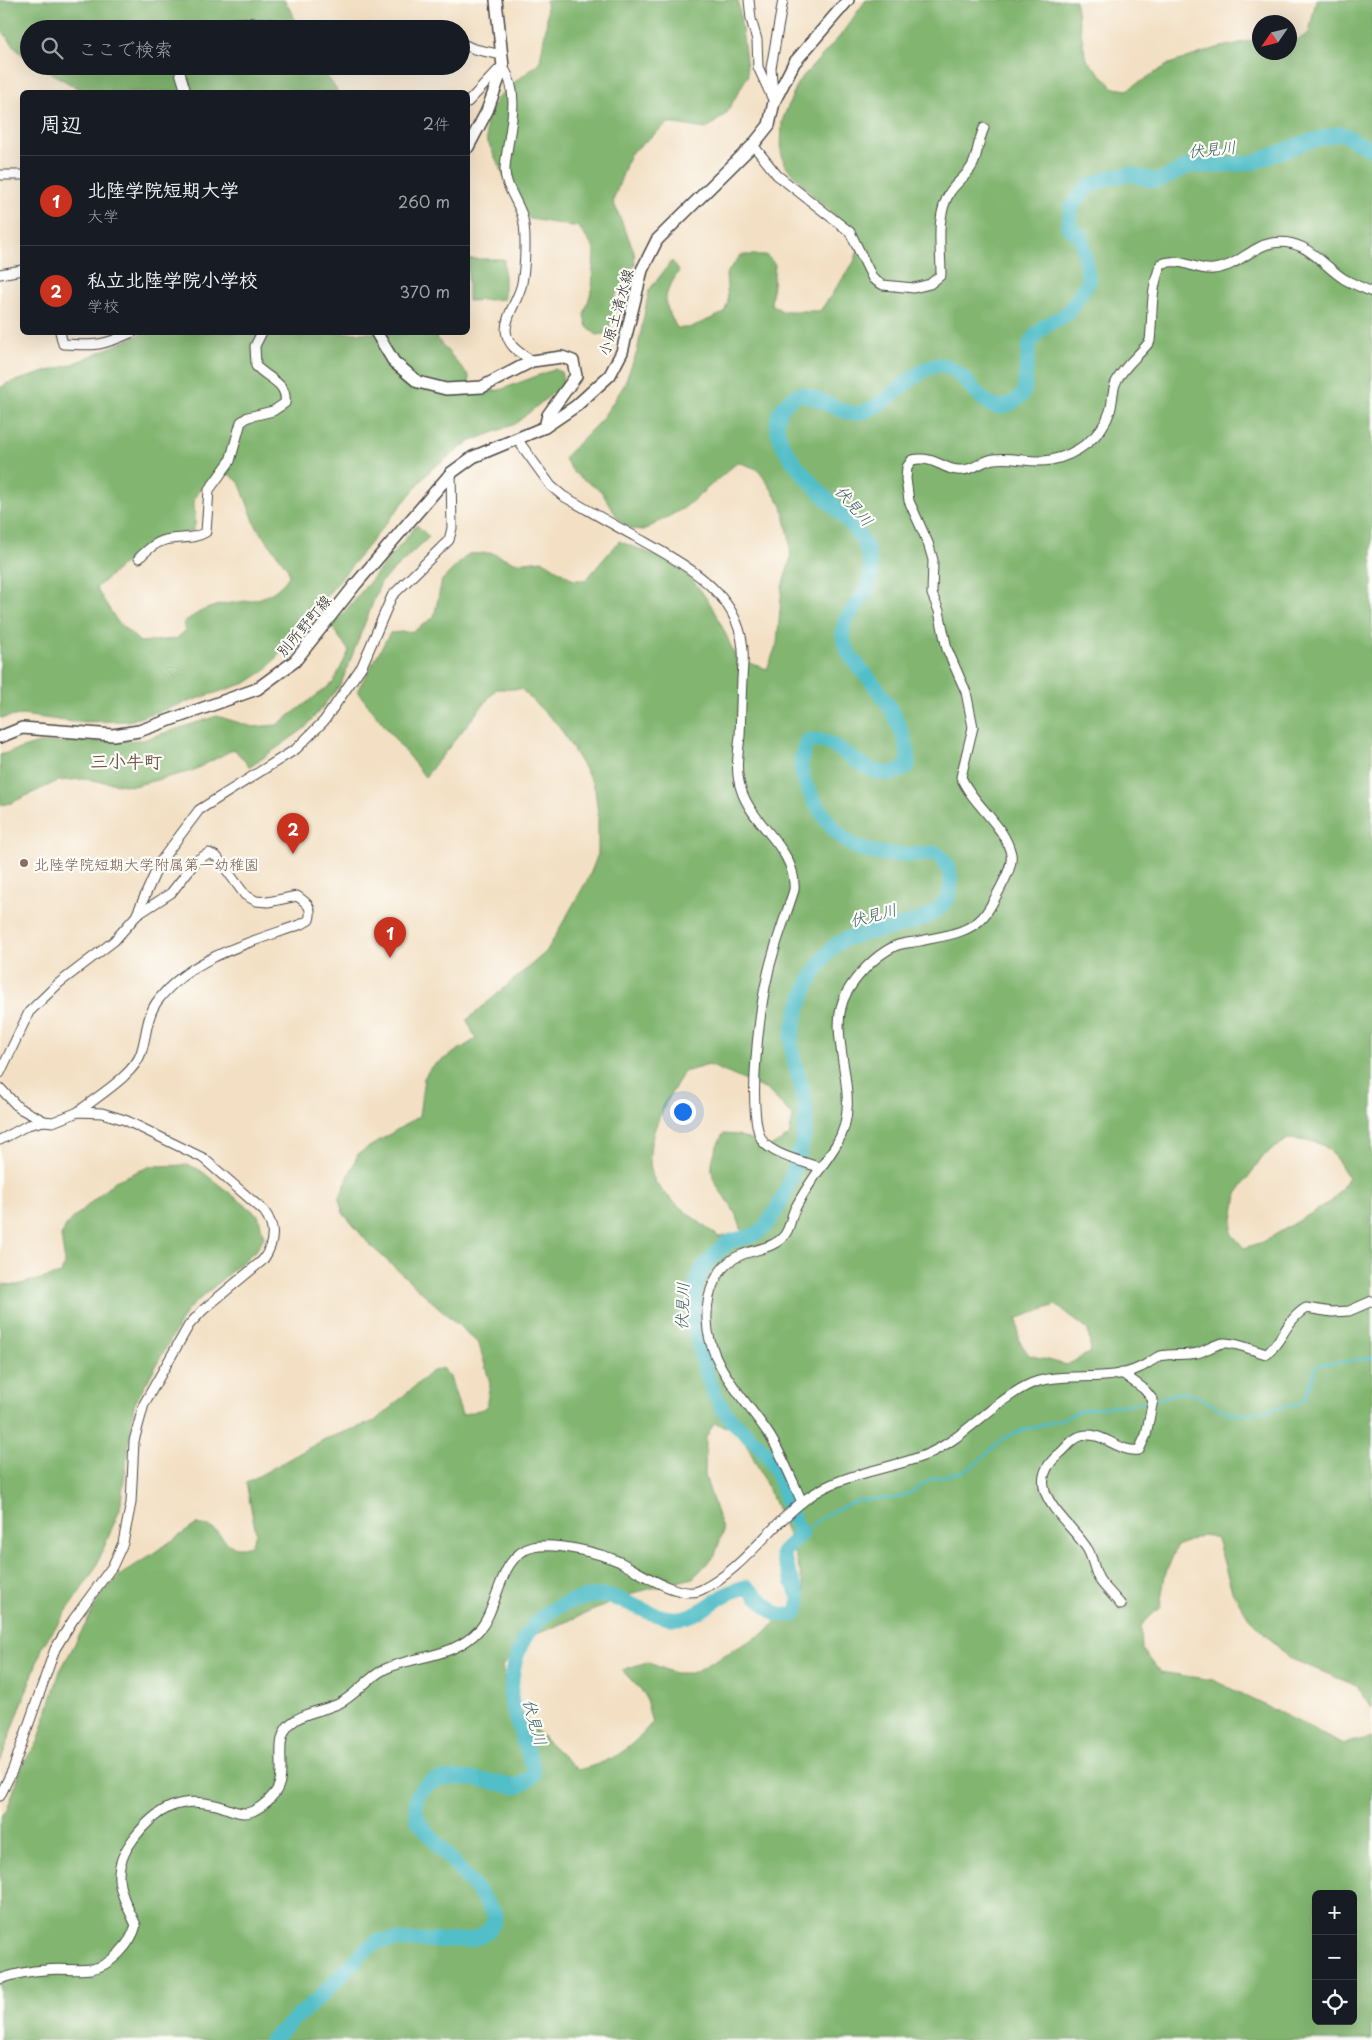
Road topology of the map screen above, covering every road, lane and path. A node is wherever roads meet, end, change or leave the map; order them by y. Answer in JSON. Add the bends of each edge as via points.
{"nodes":[{"id":1,"x":496,"y":0,"type":"edge"},
{"id":2,"x":749,"y":0,"type":"edge"},
{"id":3,"x":783,"y":0,"type":"edge"},
{"id":4,"x":848,"y":0,"type":"edge"},
{"id":5,"x":470,"y":47,"type":"edge"},
{"id":6,"x":503,"y":61,"type":"junction"},
{"id":7,"x":181,"y":75,"type":"edge"},
{"id":8,"x":185,"y":90,"type":"edge"},
{"id":9,"x":470,"y":100,"type":"edge"},
{"id":10,"x":774,"y":102,"type":"junction"},
{"id":11,"x":984,"y":128,"type":"dead end"},
{"id":12,"x":470,"y":143,"type":"edge"},
{"id":13,"x":754,"y":145,"type":"junction"},
{"id":14,"x":0,"y":175,"type":"edge"},
{"id":15,"x":20,"y":175,"type":"edge"},
{"id":16,"x":20,"y":270,"type":"edge"},
{"id":17,"x":0,"y":274,"type":"edge"},
{"id":18,"x":1372,"y":292,"type":"edge"},
{"id":19,"x":61,"y":335,"type":"edge"},
{"id":20,"x":127,"y":335,"type":"edge"},
{"id":21,"x":260,"y":335,"type":"edge"},
{"id":22,"x":378,"y":335,"type":"edge"},
{"id":23,"x":532,"y":361,"type":"junction"},
{"id":24,"x":545,"y":427,"type":"junction"},
{"id":25,"x":517,"y":439,"type":"junction"},
{"id":26,"x":451,"y":473,"type":"junction"},
{"id":27,"x":139,"y":558,"type":"dead end"},
{"id":28,"x":0,"y":737,"type":"edge"},
{"id":29,"x":136,"y":916,"type":"junction"},
{"id":30,"x":0,"y":1073,"type":"edge"},
{"id":31,"x":0,"y":1088,"type":"edge"},
{"id":32,"x":78,"y":1112,"type":"junction"},
{"id":33,"x":44,"y":1121,"type":"junction"},
{"id":34,"x":0,"y":1140,"type":"edge"},
{"id":35,"x":821,"y":1168,"type":"junction"},
{"id":36,"x":1372,"y":1301,"type":"edge"},
{"id":37,"x":1122,"y":1373,"type":"junction"},
{"id":38,"x":802,"y":1502,"type":"junction"},
{"id":39,"x":1121,"y":1605,"type":"dead end"},
{"id":40,"x":0,"y":1796,"type":"edge"},
{"id":41,"x":0,"y":1979,"type":"edge"}],
"edges":[{"from":1,"to":6,"type":"main road"},
{"from":2,"to":10,"type":"street","via":[[758,40],[758,67]]},
{"from":3,"to":10,"type":"street","via":[[771,68]]},
{"from":4,"to":10,"type":"main road","name":"小原土清水線","via":[[794,62]]},
{"from":5,"to":6,"type":"street"},
{"from":6,"to":9,"type":"street"},
{"from":6,"to":12,"type":"main road","via":[[487,112]]},
{"from":6,"to":23,"type":"street","via":[[510,77],[512,96],[506,177],[524,227],[522,283],[506,330],[516,351]]},
{"from":7,"to":8,"type":"street"},
{"from":10,"to":13,"type":"main road","name":"小原土清水線","via":[[769,125]]},
{"from":11,"to":13,"type":"street","via":[[974,162],[951,191],[940,215],[941,275],[930,284],[914,288],[883,285],[873,279],[850,232],[783,181]]},
{"from":13,"to":24,"type":"main road","name":"小原土清水線","via":[[657,240],[642,270],[622,352],[610,375],[576,406]]},
{"from":14,"to":15,"type":"street"},
{"from":16,"to":17,"type":"street"},
{"from":18,"to":35,"type":"street","via":[[1346,280],[1314,253],[1283,243],[1272,243],[1232,265],[1211,269],[1169,261],[1161,264],[1151,303],[1150,341],[1115,383],[1106,424],[1097,435],[1075,452],[1052,460],[1034,462],[995,458],[956,470],[922,458],[912,460],[907,467],[908,501],[928,543],[932,560],[932,594],[947,649],[966,692],[973,728],[961,777],[1006,841],[1011,862],[1005,880],[983,918],[966,930],[894,946],[874,960],[847,991],[840,1007],[838,1024],[848,1087],[846,1115],[838,1143]]},
{"from":19,"to":20,"type":"street","via":[[63,344],[97,346]]},
{"from":21,"to":27,"type":"street","via":[[255,346],[256,366],[282,386],[286,393],[285,404],[241,422],[230,462],[210,490],[206,532],[196,538],[159,542]]},
{"from":22,"to":23,"type":"main road","name":"小原土清水線","via":[[394,362],[418,382],[446,388],[482,387]]},
{"from":23,"to":24,"type":"main road","name":"小原土清水線","via":[[562,357],[573,361],[576,370],[568,390],[548,415]]},
{"from":24,"to":25,"type":"main road","name":"別所野町線"},
{"from":25,"to":26,"type":"main road","name":"別所野町線","via":[[473,457]]},
{"from":25,"to":35,"type":"street","via":[[551,486],[563,496],[686,566],[709,583],[732,613],[743,637],[740,737],[736,760],[740,788],[745,800],[789,860],[795,879],[767,978],[759,1024],[755,1108],[764,1143],[778,1152]]},
{"from":26,"to":28,"type":"main road","name":"別所野町線","via":[[294,661],[257,689],[140,731],[113,734],[22,728]]},
{"from":26,"to":29,"type":"street","via":[[452,528],[449,540],[392,596],[362,666],[324,721],[296,749],[199,810],[160,862]]},
{"from":29,"to":30,"type":"street","via":[[114,941],[39,1000],[29,1012]]},
{"from":29,"to":32,"type":"street","via":[[171,893],[197,860],[209,853],[217,857],[246,895],[256,901],[297,896],[306,902],[311,913],[309,920],[302,924],[223,953],[171,985],[150,1013],[135,1065]]},
{"from":31,"to":33,"type":"street","via":[[19,1108]]},
{"from":32,"to":33,"type":"street","via":[[53,1122]]},
{"from":32,"to":40,"type":"street","via":[[125,1120],[203,1158],[264,1211],[274,1234],[263,1260],[189,1325],[144,1404],[134,1442],[131,1503],[124,1543],[112,1567],[55,1649],[13,1769]]},
{"from":33,"to":34,"type":"street","via":[[28,1125]]},
{"from":35,"to":38,"type":"street","via":[[794,1209],[786,1234],[722,1267],[707,1307],[712,1350],[721,1368],[770,1436]]},
{"from":36,"to":37,"type":"street","via":[[1349,1311],[1306,1308],[1293,1318],[1266,1354],[1222,1343],[1195,1354],[1158,1357],[1142,1367]]},
{"from":37,"to":38,"type":"street","via":[[1045,1379],[1026,1386],[941,1448],[914,1459],[839,1479]]},
{"from":37,"to":39,"type":"street","via":[[1153,1400],[1146,1436],[1139,1450],[1129,1451],[1095,1436],[1081,1435],[1051,1462],[1044,1473],[1043,1483],[1046,1496],[1088,1551],[1099,1578]]},
{"from":38,"to":41,"type":"street","via":[[774,1526],[756,1549],[698,1592],[684,1592],[618,1562],[577,1549],[531,1547],[520,1554],[504,1574],[484,1624],[477,1633],[445,1653],[386,1669],[340,1703],[289,1725],[282,1742],[280,1784],[275,1794],[255,1810],[240,1813],[201,1801],[171,1805],[157,1814],[132,1840],[121,1859],[117,1876],[121,1894],[136,1926],[122,1950],[105,1965],[92,1969],[23,1972]]}]}
